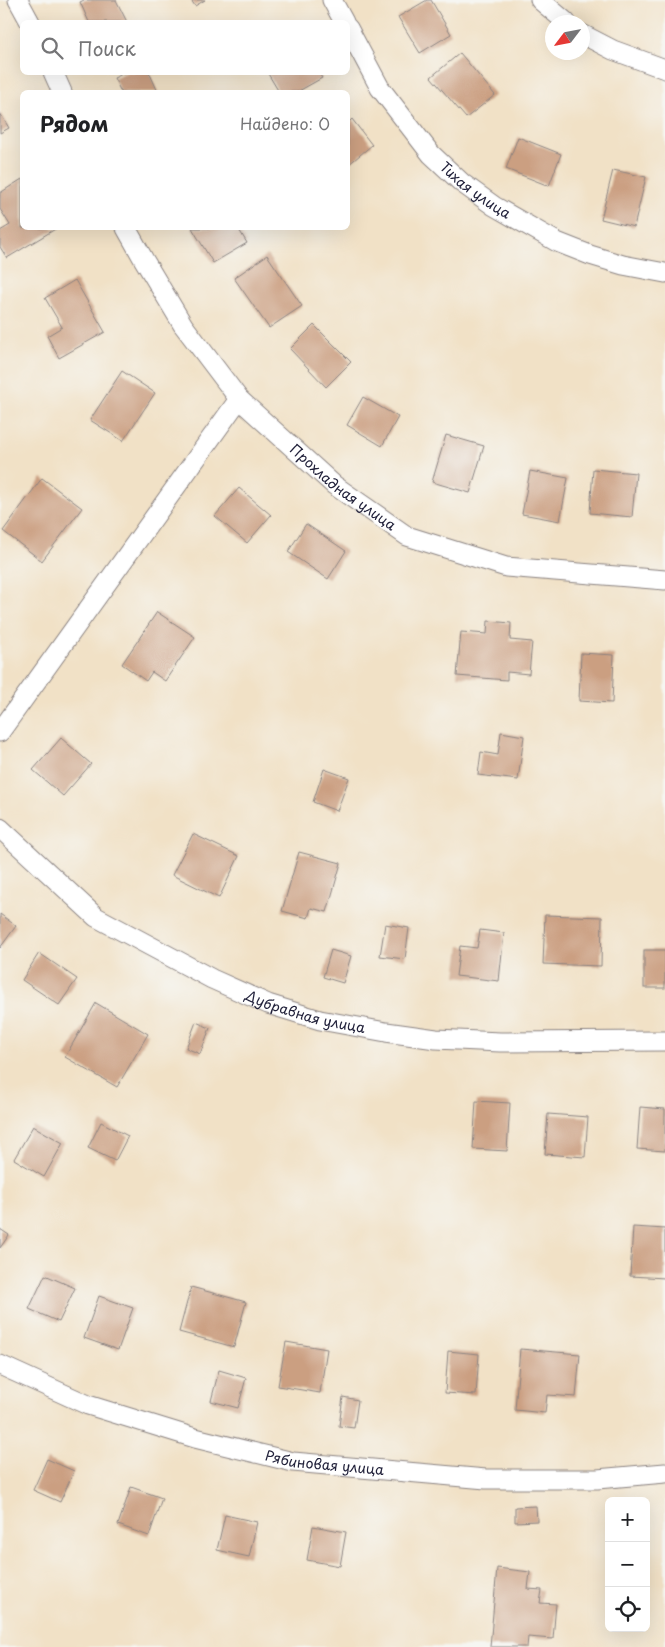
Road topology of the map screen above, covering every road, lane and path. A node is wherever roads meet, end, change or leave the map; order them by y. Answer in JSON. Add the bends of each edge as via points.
{"nodes":[{"id":1,"x":18,"y":0,"type":"edge"},
{"id":2,"x":332,"y":0,"type":"edge"},
{"id":3,"x":540,"y":0,"type":"edge"},
{"id":4,"x":555,"y":15,"type":"edge"},
{"id":5,"x":29,"y":20,"type":"edge"},
{"id":6,"x":343,"y":20,"type":"edge"},
{"id":7,"x":350,"y":32,"type":"edge"},
{"id":8,"x":590,"y":38,"type":"edge"},
{"id":9,"x":665,"y":69,"type":"edge"},
{"id":10,"x":54,"y":75,"type":"edge"},
{"id":11,"x":61,"y":90,"type":"edge"},
{"id":12,"x":127,"y":230,"type":"edge"},
{"id":13,"x":665,"y":273,"type":"edge"},
{"id":14,"x":239,"y":399,"type":"junction"},
{"id":15,"x":665,"y":580,"type":"edge"},
{"id":16,"x":0,"y":732,"type":"edge"},
{"id":17,"x":0,"y":828,"type":"edge"},
{"id":18,"x":665,"y":1041,"type":"edge"},
{"id":19,"x":0,"y":1364,"type":"edge"},
{"id":20,"x":665,"y":1472,"type":"edge"}],
"edges":[{"from":1,"to":5,"type":"street"},
{"from":2,"to":6,"type":"street"},
{"from":3,"to":4,"type":"street"},
{"from":7,"to":13,"type":"street","name":"Тихая улица","via":[[380,88],[432,154],[462,182],[494,206],[557,242],[623,265]]},
{"from":8,"to":9,"type":"street"},
{"from":10,"to":11,"type":"street"},
{"from":12,"to":14,"type":"street","name":"Прохладная улица","via":[[183,325]]},
{"from":14,"to":15,"type":"street","name":"Прохладная улица","via":[[334,485],[407,536],[506,567]]},
{"from":14,"to":16,"type":"street"},
{"from":17,"to":18,"type":"street","name":"Дубравная улица","via":[[96,917],[212,979],[268,1004],[320,1020],[436,1039]]},
{"from":19,"to":20,"type":"street","name":"Рябиновая улица","via":[[88,1405],[195,1438],[294,1462],[486,1479],[597,1479]]}]}
